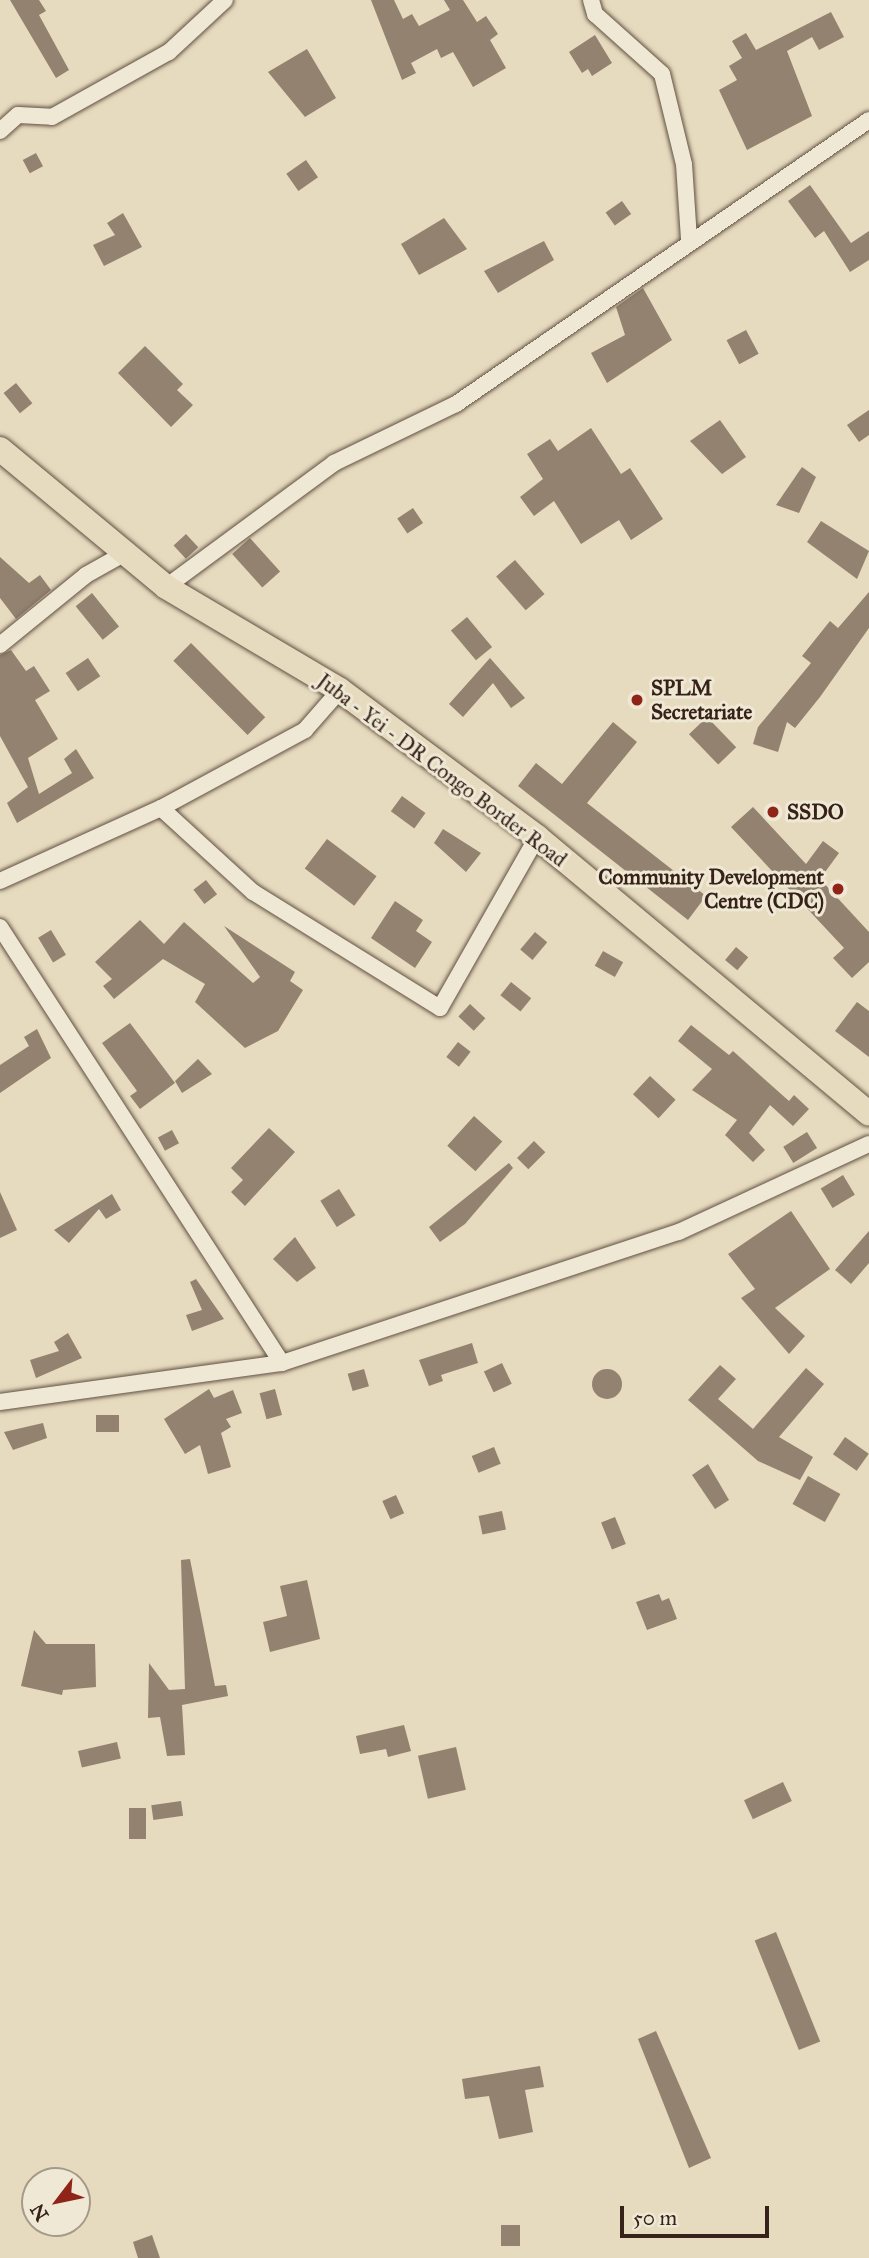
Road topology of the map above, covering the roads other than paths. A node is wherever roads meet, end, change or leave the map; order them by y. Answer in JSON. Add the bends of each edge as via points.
{"nodes":[{"id":1,"x":225,"y":0,"type":"edge"},
{"id":2,"x":591,"y":0,"type":"edge"},
{"id":3,"x":869,"y":120,"type":"edge"},
{"id":4,"x":0,"y":131,"type":"edge"},
{"id":5,"x":689,"y":239,"type":"junction"},
{"id":6,"x":0,"y":449,"type":"edge"},
{"id":7,"x":125,"y":553,"type":"junction"},
{"id":8,"x":166,"y":587,"type":"junction"},
{"id":9,"x":0,"y":645,"type":"edge"},
{"id":10,"x":340,"y":690,"type":"junction"},
{"id":11,"x":161,"y":808,"type":"junction"},
{"id":12,"x":537,"y":837,"type":"junction"},
{"id":13,"x":0,"y":881,"type":"edge"},
{"id":14,"x":0,"y":927,"type":"edge"},
{"id":15,"x":869,"y":1114,"type":"edge"},
{"id":16,"x":869,"y":1144,"type":"edge"},
{"id":17,"x":282,"y":1363,"type":"junction"},
{"id":18,"x":0,"y":1402,"type":"edge"}],
"edges":[{"from":1,"to":4,"type":"street","via":[[169,52],[52,117],[18,115]]},
{"from":2,"to":5,"type":"street","via":[[595,14],[662,74],[684,164]]},
{"from":3,"to":5,"type":"street"},
{"from":5,"to":8,"type":"street","via":[[456,404],[334,463]]},
{"from":6,"to":7,"type":"main road","name":"Juba - Yei - DR Congo Border Road"},
{"from":7,"to":8,"type":"main road","name":"Juba - Yei - DR Congo Border Road"},
{"from":7,"to":9,"type":"street","via":[[86,575]]},
{"from":8,"to":10,"type":"main road","name":"Juba - Yei - DR Congo Border Road"},
{"from":10,"to":11,"type":"street","via":[[305,730]]},
{"from":10,"to":12,"type":"main road","name":"Juba - Yei - DR Congo Border Road"},
{"from":11,"to":12,"type":"street","via":[[253,892],[440,1008]]},
{"from":11,"to":13,"type":"street"},
{"from":12,"to":15,"type":"main road","name":"Juba - Yei - DR Congo Border Road"},
{"from":14,"to":17,"type":"street"},
{"from":16,"to":17,"type":"street","via":[[679,1232]]},
{"from":17,"to":18,"type":"street"}]}
